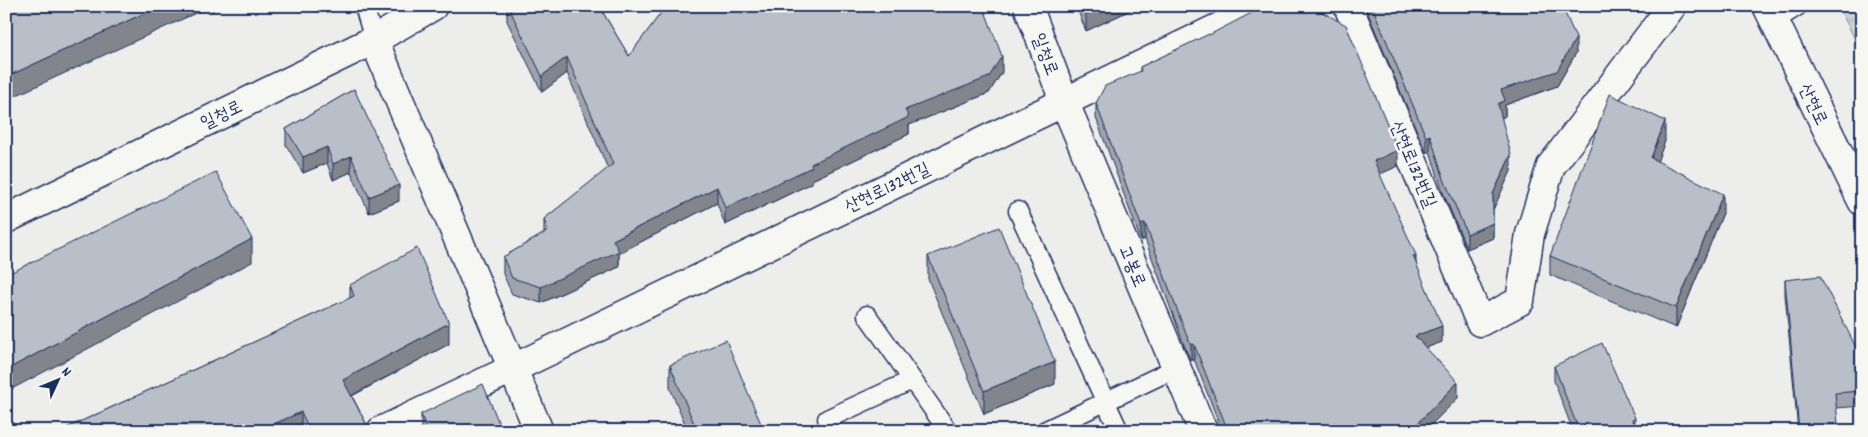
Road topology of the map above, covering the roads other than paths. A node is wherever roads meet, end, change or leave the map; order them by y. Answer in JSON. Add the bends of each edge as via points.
{"nodes":[{"id":1,"x":364,"y":6,"type":"edge"},
{"id":2,"x":433,"y":6,"type":"edge"},
{"id":3,"x":1028,"y":6,"type":"edge"},
{"id":4,"x":1263,"y":6,"type":"edge"},
{"id":5,"x":1348,"y":6,"type":"edge"},
{"id":6,"x":1672,"y":6,"type":"edge"},
{"id":7,"x":1798,"y":6,"type":"edge"},
{"id":8,"x":1770,"y":14,"type":"edge"},
{"id":9,"x":374,"y":40,"type":"junction"},
{"id":10,"x":1064,"y":101,"type":"junction"},
{"id":11,"x":1862,"y":201,"type":"edge"},
{"id":12,"x":1018,"y":211,"type":"dead end"},
{"id":13,"x":6,"y":219,"type":"edge"},
{"id":14,"x":867,"y":315,"type":"dead end"},
{"id":15,"x":1176,"y":368,"type":"junction"},
{"id":16,"x":512,"y":369,"type":"junction"},
{"id":17,"x":912,"y":380,"type":"junction"},
{"id":18,"x":1106,"y":402,"type":"junction"},
{"id":19,"x":827,"y":418,"type":"dead end"},
{"id":20,"x":381,"y":431,"type":"edge"},
{"id":21,"x":539,"y":431,"type":"edge"},
{"id":22,"x":948,"y":431,"type":"edge"},
{"id":23,"x":1044,"y":431,"type":"edge"},
{"id":24,"x":1120,"y":431,"type":"edge"},
{"id":25,"x":1202,"y":431,"type":"edge"}],
"edges":[{"from":1,"to":9,"type":"lane"},
{"from":2,"to":9,"type":"street","name":"일청로"},
{"from":3,"to":10,"type":"street","name":"일청로"},
{"from":4,"to":10,"type":"street","name":"산현로132번길"},
{"from":5,"to":6,"type":"street","name":"산현로132번길","via":[[1480,322],[1520,300],[1530,234],[1551,166]]},
{"from":7,"to":8,"type":"lane"},
{"from":8,"to":11,"type":"street","name":"산현로"},
{"from":9,"to":13,"type":"street","name":"일청로"},
{"from":9,"to":16,"type":"street"},
{"from":10,"to":15,"type":"street","name":"고봉로"},
{"from":10,"to":16,"type":"street","name":"산현로132번길"},
{"from":12,"to":18,"type":"lane"},
{"from":14,"to":17,"type":"lane"},
{"from":15,"to":18,"type":"lane"},
{"from":15,"to":25,"type":"street","name":"고봉로"},
{"from":16,"to":20,"type":"street","name":"산현로132번길"},
{"from":16,"to":21,"type":"street"},
{"from":17,"to":19,"type":"lane"},
{"from":17,"to":22,"type":"lane"},
{"from":18,"to":23,"type":"lane"},
{"from":18,"to":24,"type":"lane"}]}
